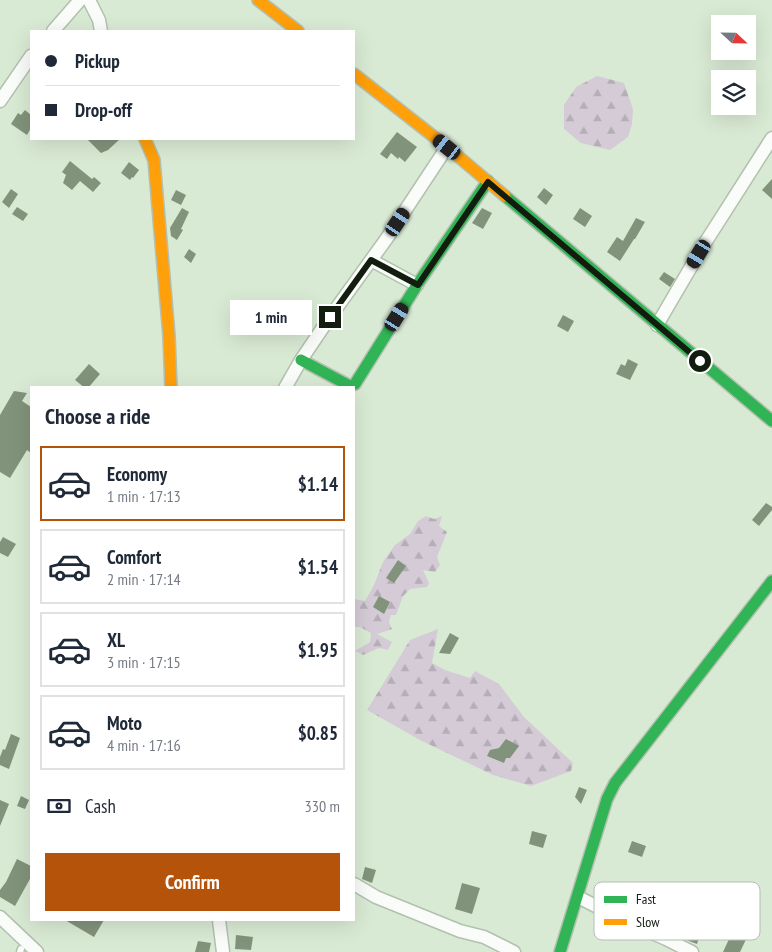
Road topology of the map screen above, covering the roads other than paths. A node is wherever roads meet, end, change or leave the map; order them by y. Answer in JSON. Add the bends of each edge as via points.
{"nodes":[{"id":1,"x":80,"y":0,"type":"edge"},
{"id":2,"x":89,"y":0,"type":"edge"},
{"id":3,"x":258,"y":0,"type":"edge"},
{"id":4,"x":54,"y":30,"type":"edge"},
{"id":5,"x":101,"y":30,"type":"edge"},
{"id":6,"x":297,"y":30,"type":"edge"},
{"id":7,"x":30,"y":57,"type":"edge"},
{"id":8,"x":355,"y":75,"type":"edge"},
{"id":9,"x":0,"y":101,"type":"edge"},
{"id":10,"x":772,"y":138,"type":"edge"},
{"id":11,"x":145,"y":140,"type":"edge"},
{"id":12,"x":447,"y":147,"type":"junction"},
{"id":13,"x":488,"y":182,"type":"junction"},
{"id":14,"x":371,"y":260,"type":"junction"},
{"id":15,"x":418,"y":285,"type":"junction"},
{"id":16,"x":657,"y":325,"type":"junction"},
{"id":17,"x":301,"y":360,"type":"junction"},
{"id":18,"x":171,"y":386,"type":"edge"},
{"id":19,"x":286,"y":386,"type":"edge"},
{"id":20,"x":772,"y":422,"type":"edge"},
{"id":21,"x":772,"y":581,"type":"edge"},
{"id":22,"x":355,"y":885,"type":"edge"},
{"id":23,"x":578,"y":897,"type":"junction"},
{"id":24,"x":594,"y":905,"type":"edge"},
{"id":25,"x":0,"y":916,"type":"edge"},
{"id":26,"x":218,"y":921,"type":"edge"},
{"id":27,"x":668,"y":940,"type":"edge"},
{"id":28,"x":37,"y":952,"type":"edge"},
{"id":29,"x":223,"y":952,"type":"edge"},
{"id":30,"x":514,"y":952,"type":"edge"},
{"id":31,"x":560,"y":952,"type":"edge"},
{"id":32,"x":692,"y":952,"type":"edge"}],
"edges":[{"from":1,"to":4,"type":"street"},
{"from":2,"to":5,"type":"street"},
{"from":3,"to":6,"type":"street"},
{"from":7,"to":9,"type":"street"},
{"from":8,"to":12,"type":"street"},
{"from":10,"to":16,"type":"street"},
{"from":11,"to":18,"type":"street","via":[[154,160]]},
{"from":12,"to":13,"type":"street"},
{"from":12,"to":14,"type":"street"},
{"from":13,"to":15,"type":"street"},
{"from":13,"to":16,"type":"street"},
{"from":14,"to":15,"type":"street"},
{"from":14,"to":17,"type":"street"},
{"from":15,"to":17,"type":"street","via":[[354,385],[350,386]]},
{"from":16,"to":20,"type":"street"},
{"from":17,"to":19,"type":"street"},
{"from":21,"to":23,"type":"street","via":[[615,783],[607,798]]},
{"from":22,"to":30,"type":"street","via":[[376,897],[460,931],[484,937]]},
{"from":23,"to":24,"type":"street"},
{"from":23,"to":31,"type":"street"},
{"from":25,"to":28,"type":"street"},
{"from":26,"to":29,"type":"street"},
{"from":27,"to":32,"type":"street"}]}
